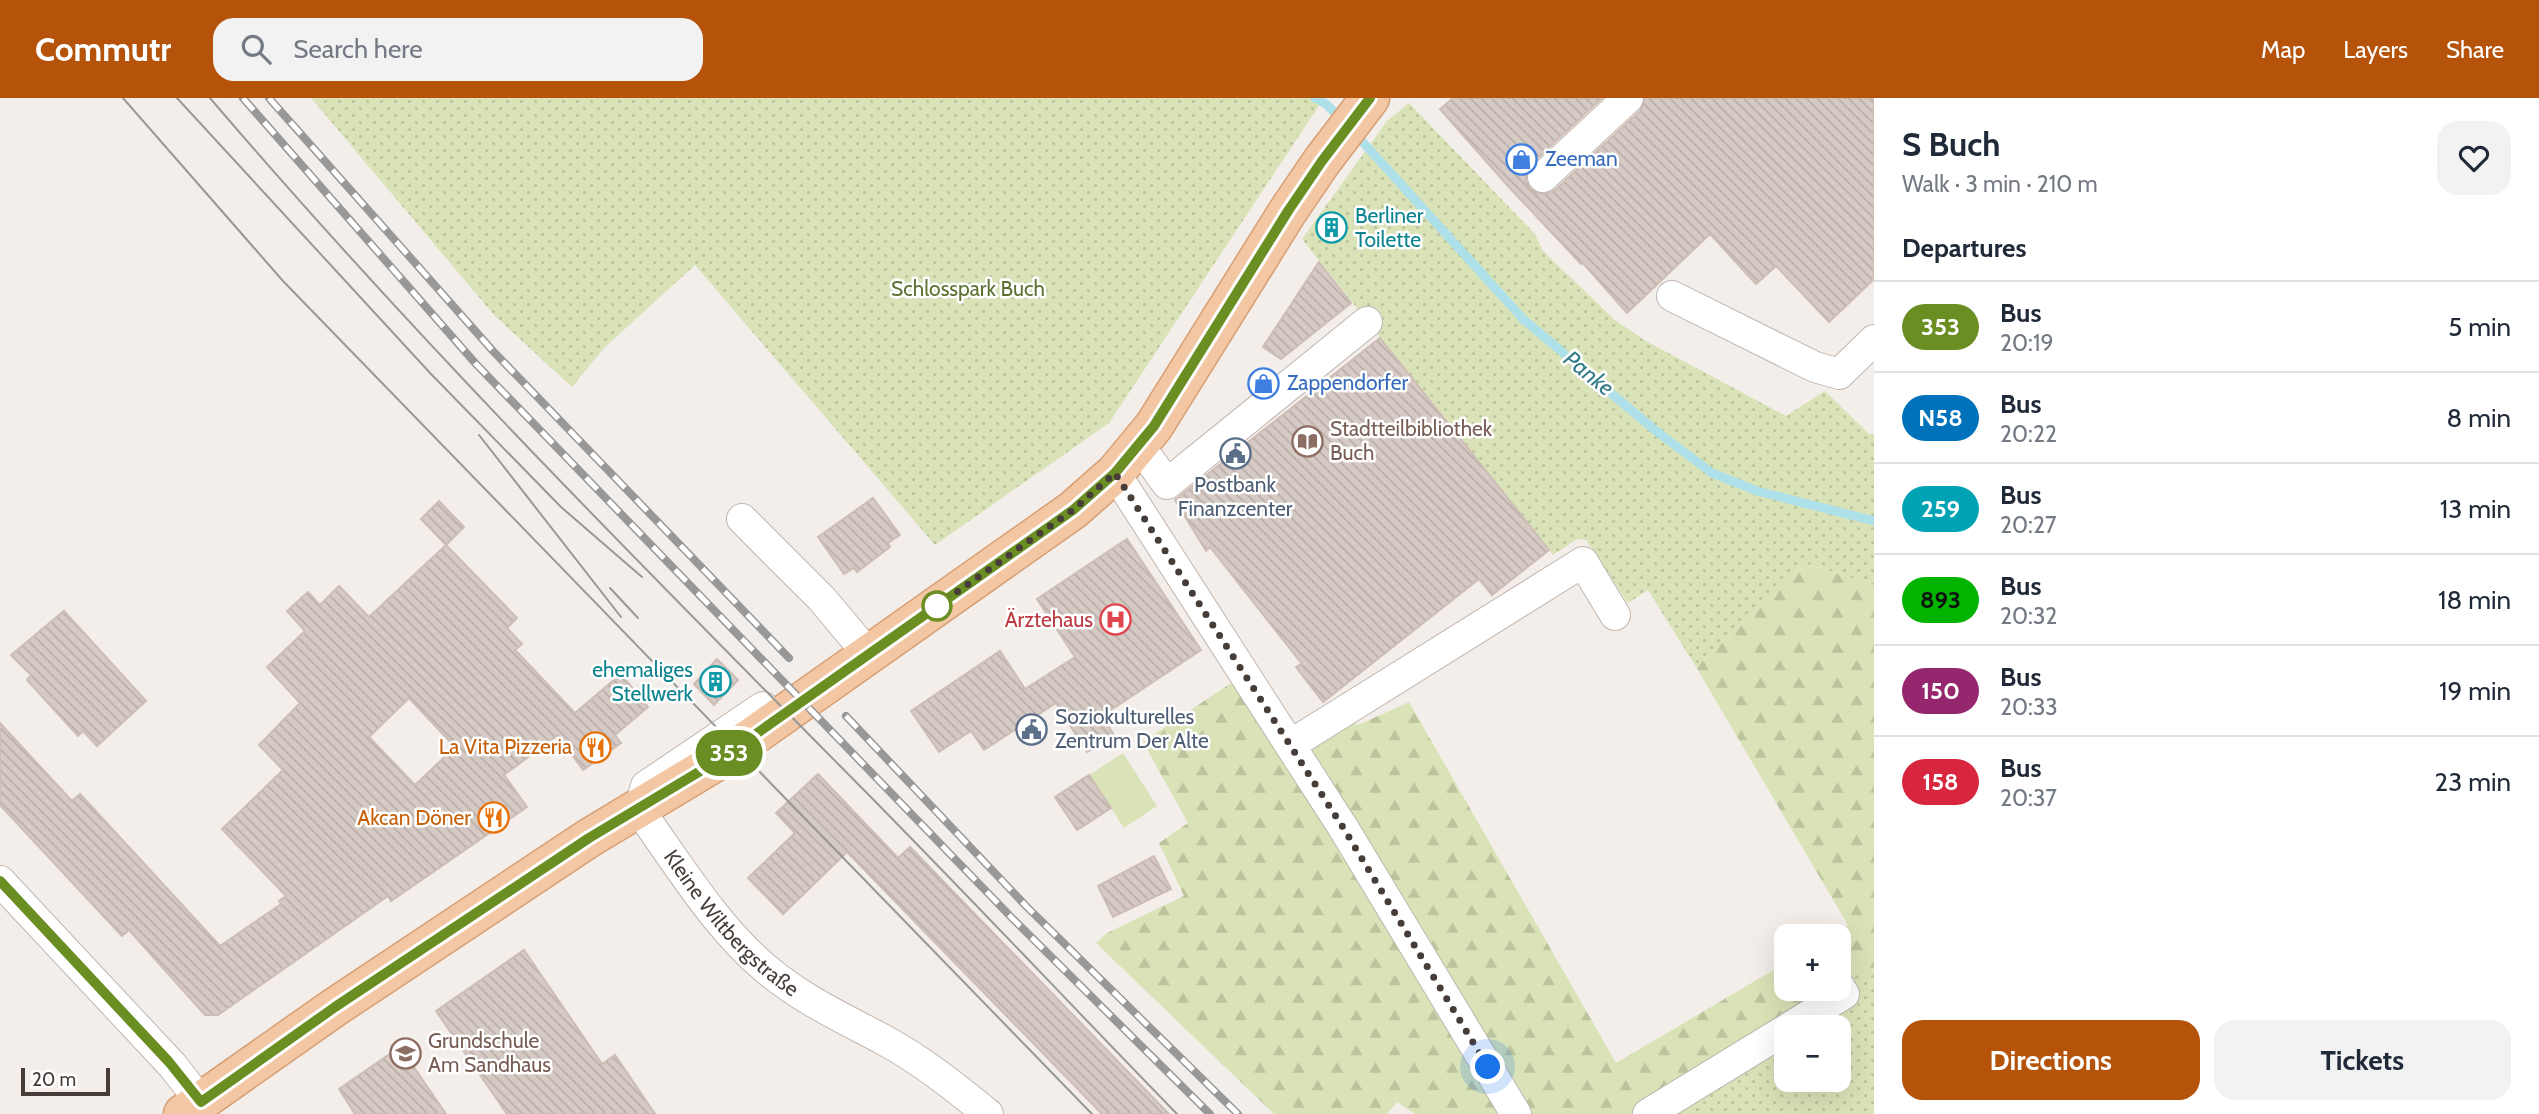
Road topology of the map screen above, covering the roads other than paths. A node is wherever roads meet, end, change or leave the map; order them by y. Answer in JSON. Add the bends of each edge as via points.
{"nodes":[{"id":1,"x":1370,"y":98,"type":"edge"},
{"id":2,"x":1628,"y":98,"type":"edge"},
{"id":3,"x":1542,"y":177,"type":"dead end"},
{"id":4,"x":1672,"y":296,"type":"dead end"},
{"id":5,"x":1367,"y":322,"type":"dead end"},
{"id":6,"x":1874,"y":340,"type":"edge"},
{"id":7,"x":1127,"y":459,"type":"junction"},
{"id":8,"x":742,"y":519,"type":"dead end"},
{"id":9,"x":1029,"y":543,"type":"junction"},
{"id":10,"x":1615,"y":615,"type":"dead end"},
{"id":11,"x":858,"y":642,"type":"junction"},
{"id":12,"x":1290,"y":745,"type":"junction"},
{"id":13,"x":639,"y":810,"type":"junction"},
{"id":14,"x":0,"y":881,"type":"edge"},
{"id":15,"x":1832,"y":1001,"type":"edge"},
{"id":16,"x":1809,"y":1015,"type":"edge"},
{"id":17,"x":1774,"y":1037,"type":"edge"},
{"id":18,"x":193,"y":1110,"type":"edge"},
{"id":19,"x":988,"y":1114,"type":"edge"},
{"id":20,"x":1516,"y":1114,"type":"edge"},
{"id":21,"x":1647,"y":1114,"type":"edge"}],
"edges":[{"from":1,"to":7,"type":"main road","via":[[1288,211],[1154,426]]},
{"from":2,"to":3,"type":"street"},
{"from":4,"to":6,"type":"street","via":[[1815,367],[1839,374]]},
{"from":5,"to":7,"type":"street","via":[[1167,484]]},
{"from":7,"to":9,"type":"main road","via":[[1073,510]]},
{"from":7,"to":12,"type":"street"},
{"from":8,"to":11,"type":"street"},
{"from":9,"to":11,"type":"street","via":[[992,550]]},
{"from":9,"to":13,"type":"main road","via":[[722,758]]},
{"from":10,"to":12,"type":"street","via":[[1583,562]]},
{"from":11,"to":13,"type":"street","via":[[646,786]]},
{"from":12,"to":20,"type":"street"},
{"from":13,"to":18,"type":"main road","via":[[589,838],[335,1007]]},
{"from":13,"to":19,"type":"street","name":"Kleine Wiltbergstraße","via":[[700,894],[764,967],[793,991],[923,1064]]},
{"from":14,"to":18,"type":"street","via":[[169,1062]]},
{"from":15,"to":16,"type":"street"},
{"from":17,"to":21,"type":"street"}]}
